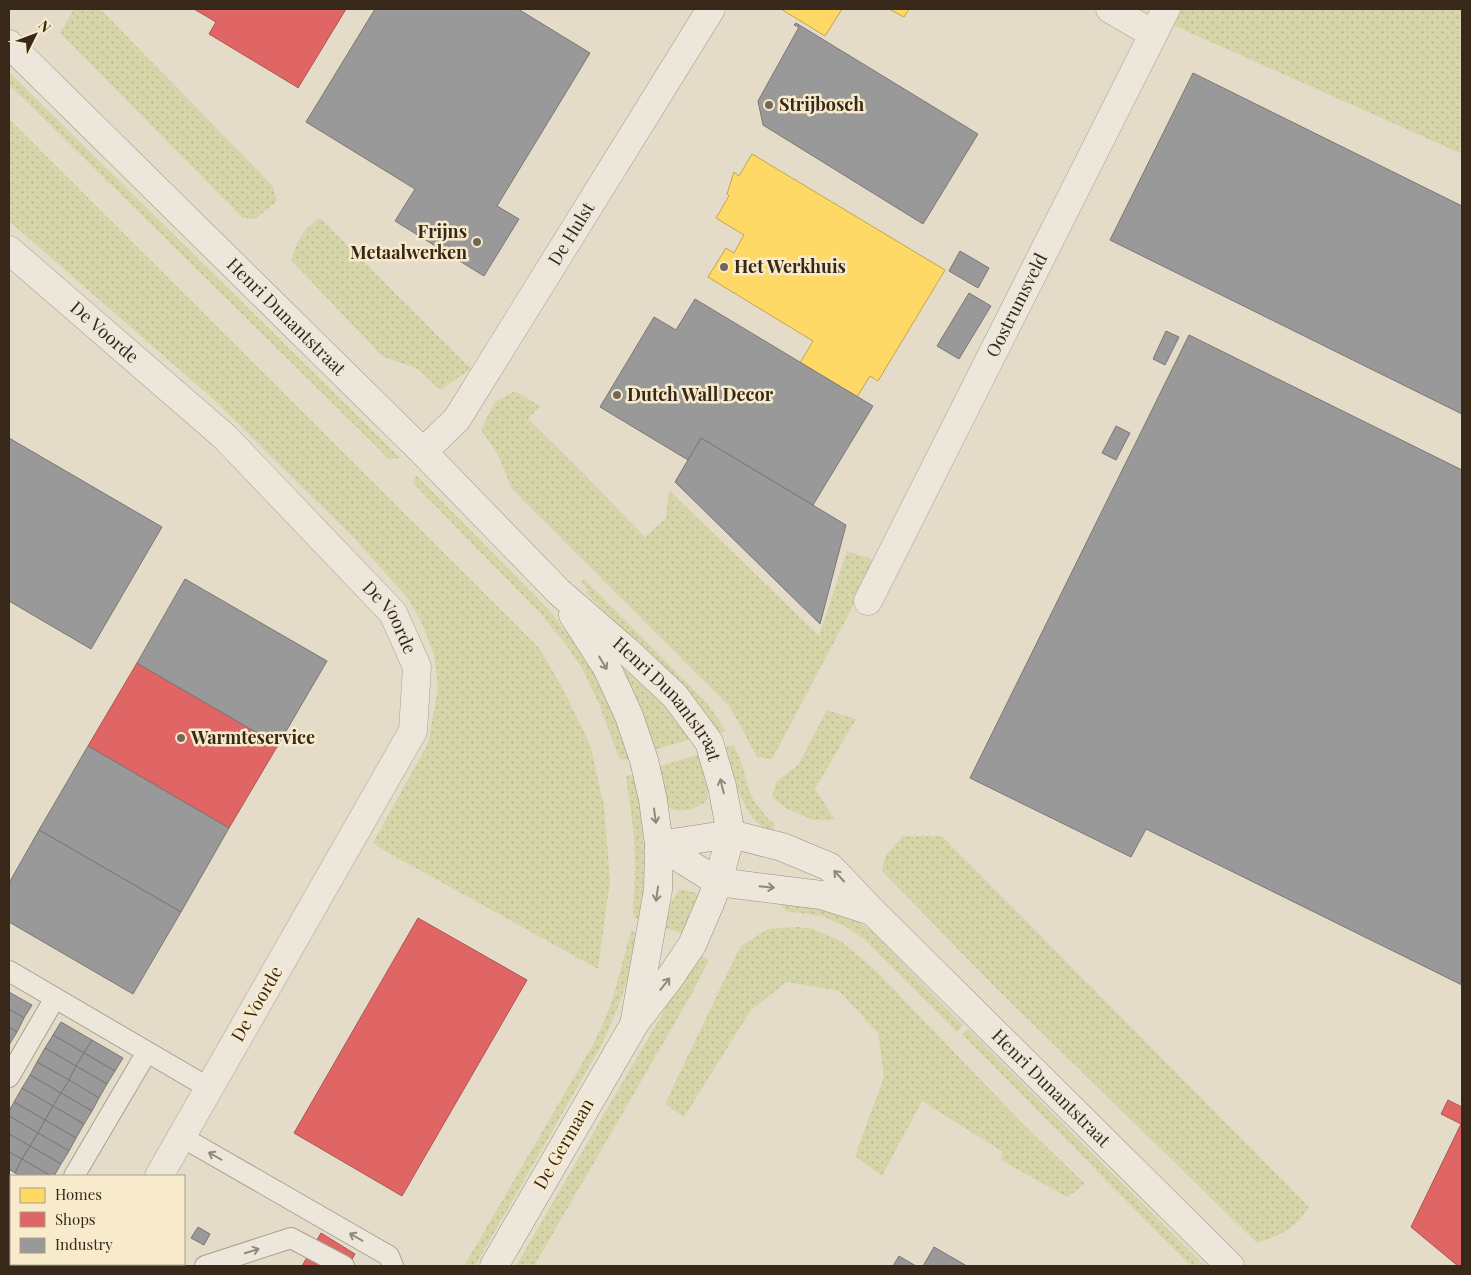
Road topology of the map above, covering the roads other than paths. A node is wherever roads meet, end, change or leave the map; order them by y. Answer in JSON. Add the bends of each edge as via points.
{"nodes":[{"id":1,"x":711,"y":9,"type":"edge"},
{"id":2,"x":1110,"y":9,"type":"edge"},
{"id":3,"x":1166,"y":9,"type":"edge"},
{"id":4,"x":1153,"y":34,"type":"junction"},
{"id":5,"x":9,"y":44,"type":"edge"},
{"id":6,"x":9,"y":250,"type":"edge"},
{"id":7,"x":423,"y":452,"type":"junction"},
{"id":8,"x":559,"y":592,"type":"junction"},
{"id":9,"x":868,"y":602,"type":"dead end"},
{"id":10,"x":731,"y":834,"type":"junction"},
{"id":11,"x":659,"y":845,"type":"junction"},
{"id":12,"x":718,"y":882,"type":"junction"},
{"id":13,"x":872,"y":911,"type":"junction"},
{"id":14,"x":9,"y":971,"type":"edge"},
{"id":15,"x":55,"y":998,"type":"junction"},
{"id":16,"x":635,"y":1023,"type":"junction"},
{"id":17,"x":147,"y":1052,"type":"junction"},
{"id":18,"x":9,"y":1077,"type":"edge"},
{"id":19,"x":208,"y":1088,"type":"junction"},
{"id":20,"x":182,"y":1137,"type":"junction"},
{"id":21,"x":75,"y":1175,"type":"edge"},
{"id":22,"x":160,"y":1175,"type":"edge"},
{"id":23,"x":205,"y":1266,"type":"edge"},
{"id":24,"x":344,"y":1266,"type":"edge"},
{"id":25,"x":393,"y":1266,"type":"edge"},
{"id":26,"x":494,"y":1266,"type":"edge"},
{"id":27,"x":1230,"y":1266,"type":"edge"}],
"edges":[{"from":1,"to":7,"type":"street","name":"De Hulst","via":[[457,419]]},
{"from":2,"to":4,"type":"street"},
{"from":3,"to":4,"type":"street","name":"Oostrumsveld"},
{"from":4,"to":9,"type":"street","name":"Oostrumsveld"},
{"from":5,"to":7,"type":"street","name":"Henri Dunantstraat"},
{"from":6,"to":19,"type":"street","name":"De Voorde","via":[[225,437],[394,613],[417,667],[413,731]]},
{"from":7,"to":8,"type":"street","name":"Henri Dunantstraat"},
{"from":10,"to":8,"type":"street","name":"Henri Dunantstraat","one_way":true,"via":[[709,742],[675,696]]},
{"from":8,"to":11,"type":"street","name":"Henri Dunantstraat","one_way":true,"via":[[607,668],[629,716],[646,768]]},
{"from":10,"to":11,"type":"street","name":"Henri Dunantstraat"},
{"from":10,"to":12,"type":"street","name":"Henri Dunantstraat"},
{"from":13,"to":10,"type":"street","name":"Henri Dunantstraat","one_way":true,"via":[[830,866],[782,847]]},
{"from":11,"to":12,"type":"street","name":"Henri Dunantstraat"},
{"from":11,"to":16,"type":"street","name":"De Germaan","one_way":true,"via":[[658,890]]},
{"from":12,"to":13,"type":"street","name":"Henri Dunantstraat","one_way":true,"via":[[821,894]]},
{"from":16,"to":12,"type":"street","name":"De Germaan","one_way":true,"via":[[692,945]]},
{"from":13,"to":27,"type":"street","name":"Henri Dunantstraat"},
{"from":14,"to":15,"type":"lane"},
{"from":15,"to":17,"type":"lane"},
{"from":15,"to":18,"type":"lane"},
{"from":16,"to":26,"type":"street","name":"De Germaan"},
{"from":17,"to":19,"type":"lane"},
{"from":17,"to":21,"type":"lane"},
{"from":19,"to":20,"type":"street","name":"De Voorde"},
{"from":20,"to":22,"type":"street","name":"De Voorde"},
{"from":25,"to":20,"type":"lane","one_way":true,"via":[[389,1256]]},
{"from":23,"to":24,"type":"lane","one_way":true,"via":[[291,1238]]}]}
